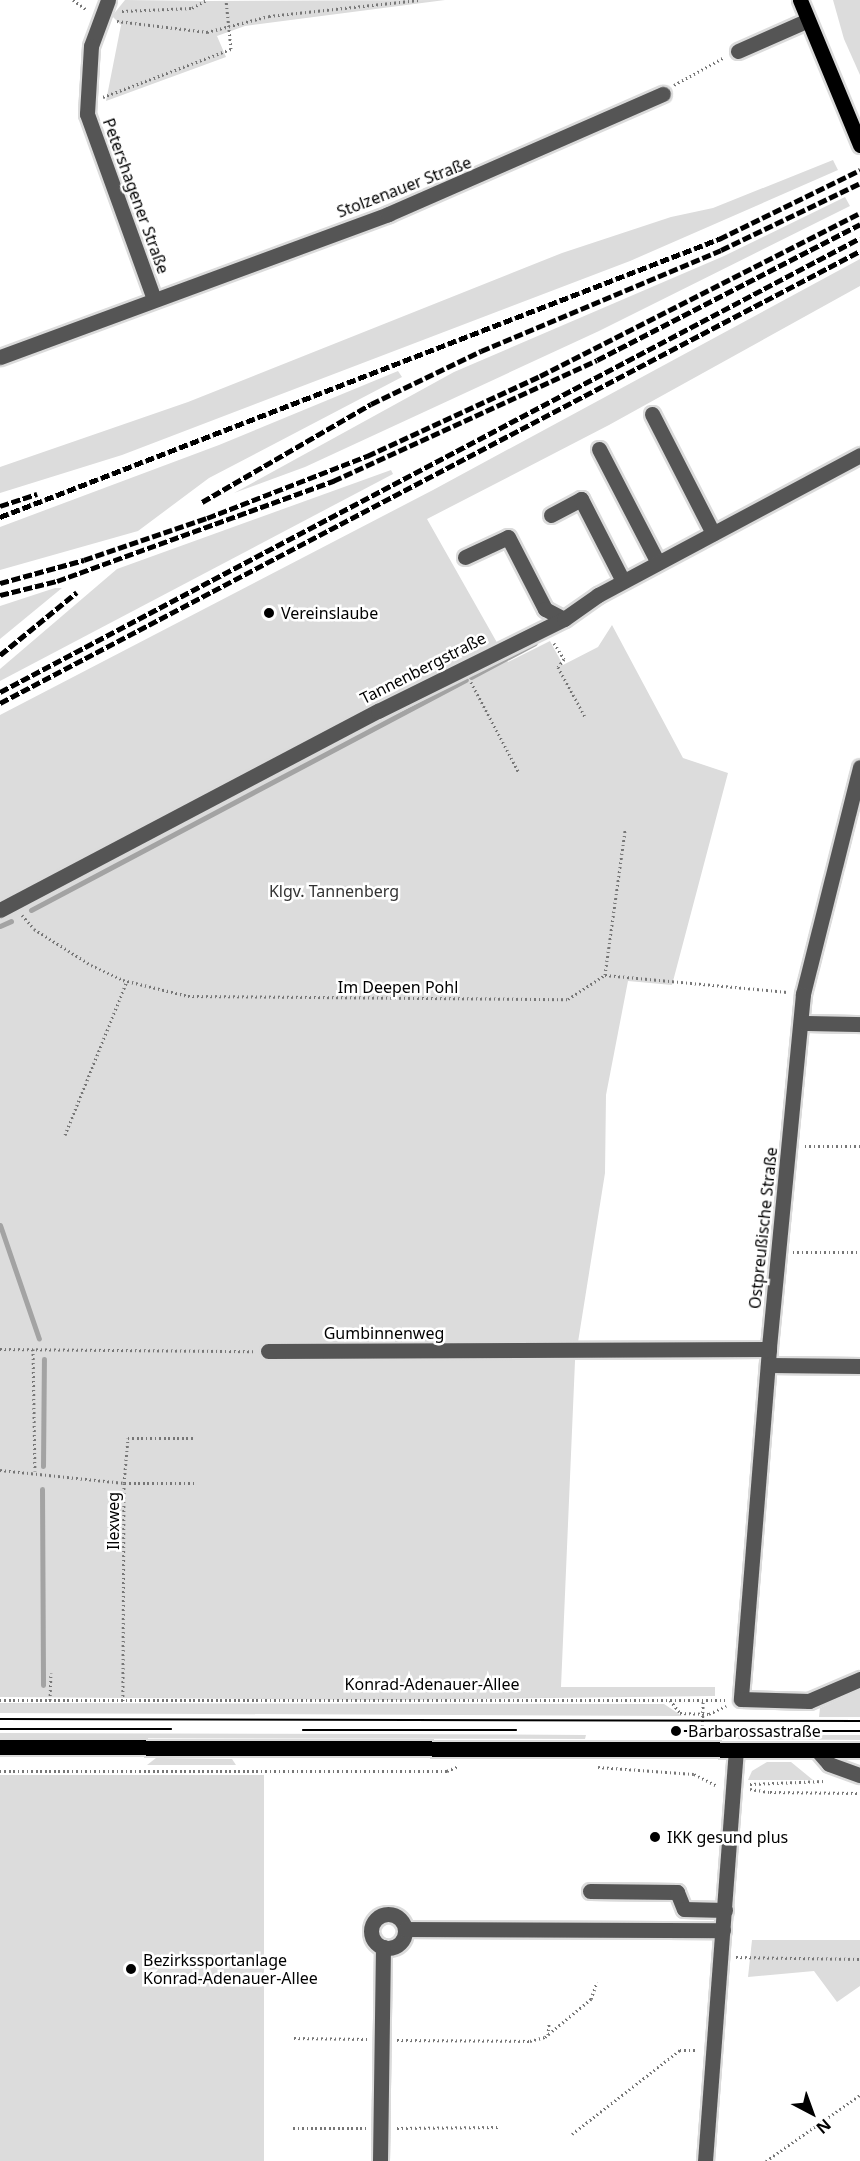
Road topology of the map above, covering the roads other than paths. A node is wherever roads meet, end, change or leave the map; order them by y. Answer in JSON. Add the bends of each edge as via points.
{"nodes":[{"id":1,"x":800,"y":0,"type":"edge"},
{"id":2,"x":105,"y":7,"type":"edge"},
{"id":3,"x":806,"y":21,"type":"junction"},
{"id":4,"x":738,"y":51,"type":"road end"},
{"id":5,"x":663,"y":94,"type":"road end"},
{"id":6,"x":860,"y":145,"type":"edge"},
{"id":7,"x":154,"y":299,"type":"junction"},
{"id":8,"x":0,"y":357,"type":"edge"},
{"id":9,"x":652,"y":414,"type":"dead end"},
{"id":10,"x":599,"y":449,"type":"dead end"},
{"id":11,"x":860,"y":455,"type":"edge"},
{"id":12,"x":551,"y":515,"type":"dead end"},
{"id":13,"x":713,"y":533,"type":"junction"},
{"id":14,"x":465,"y":557,"type":"dead end"},
{"id":15,"x":658,"y":562,"type":"junction"},
{"id":16,"x":623,"y":581,"type":"junction"},
{"id":17,"x":564,"y":619,"type":"junction"},
{"id":18,"x":860,"y":767,"type":"edge"},
{"id":19,"x":6,"y":907,"type":"edge"},
{"id":20,"x":802,"y":1023,"type":"junction"},
{"id":21,"x":860,"y":1024,"type":"edge"},
{"id":22,"x":268,"y":1351,"type":"road end"},
{"id":23,"x":768,"y":1357,"type":"junction"},
{"id":24,"x":860,"y":1366,"type":"edge"},
{"id":25,"x":860,"y":1680,"type":"edge"},
{"id":26,"x":0,"y":1747,"type":"edge"},
{"id":27,"x":817,"y":1750,"type":"junction"},
{"id":28,"x":860,"y":1750,"type":"edge"},
{"id":29,"x":736,"y":1751,"type":"junction"},
{"id":30,"x":854,"y":1774,"type":"edge"},
{"id":31,"x":590,"y":1891,"type":"dead end"},
{"id":32,"x":725,"y":1910,"type":"junction"},
{"id":33,"x":405,"y":1929,"type":"junction"},
{"id":34,"x":723,"y":1930,"type":"junction"},
{"id":35,"x":383,"y":1947,"type":"junction"},
{"id":36,"x":380,"y":2161,"type":"edge"},
{"id":37,"x":705,"y":2161,"type":"edge"}],
"edges":[{"from":1,"to":3,"type":"main road"},
{"from":2,"to":7,"type":"street","name":"Petershagener Straße","via":[[92,46],[87,103],[97,148]]},
{"from":3,"to":4,"type":"street"},
{"from":3,"to":6,"type":"main road"},
{"from":5,"to":7,"type":"street","name":"Stolzenauer Straße","via":[[388,214]]},
{"from":7,"to":8,"type":"street","name":"Stolzenauer Straße"},
{"from":9,"to":13,"type":"street"},
{"from":10,"to":15,"type":"street"},
{"from":11,"to":13,"type":"street","name":"Tannenbergstraße"},
{"from":12,"to":16,"type":"street","via":[[581,499]]},
{"from":13,"to":15,"type":"street","name":"Tannenbergstraße"},
{"from":14,"to":17,"type":"street","via":[[508,537],[545,609]]},
{"from":15,"to":16,"type":"street","name":"Tannenbergstraße"},
{"from":16,"to":17,"type":"street","name":"Tannenbergstraße"},
{"from":17,"to":19,"type":"street","name":"Tannenbergstraße"},
{"from":18,"to":20,"type":"street","name":"Ostpreußische Straße","via":[[804,994]]},
{"from":20,"to":21,"type":"street"},
{"from":20,"to":23,"type":"street","name":"Ostpreußische Straße"},
{"from":22,"to":23,"type":"street","name":"Gumbinnenweg"},
{"from":23,"to":24,"type":"street","name":"Gumbinnenweg"},
{"from":23,"to":25,"type":"street","name":"Ostpreußische Straße","via":[[741,1699],[809,1701]]},
{"from":26,"to":29,"type":"main road"},
{"from":27,"to":28,"type":"main road"},
{"from":27,"to":29,"type":"main road"},
{"from":27,"to":30,"type":"street","via":[[829,1764]]},
{"from":29,"to":32,"type":"street"},
{"from":31,"to":32,"type":"street","via":[[677,1892],[684,1909]]},
{"from":32,"to":34,"type":"street"},
{"from":33,"to":34,"type":"street"},
{"from":33,"to":35,"type":"street","via":[[399,1944]]},
{"from":33,"to":35,"type":"street","via":[[395,1915],[385,1913],[375,1918],[370,1934]]},
{"from":34,"to":37,"type":"street"},
{"from":35,"to":36,"type":"street"}]}
